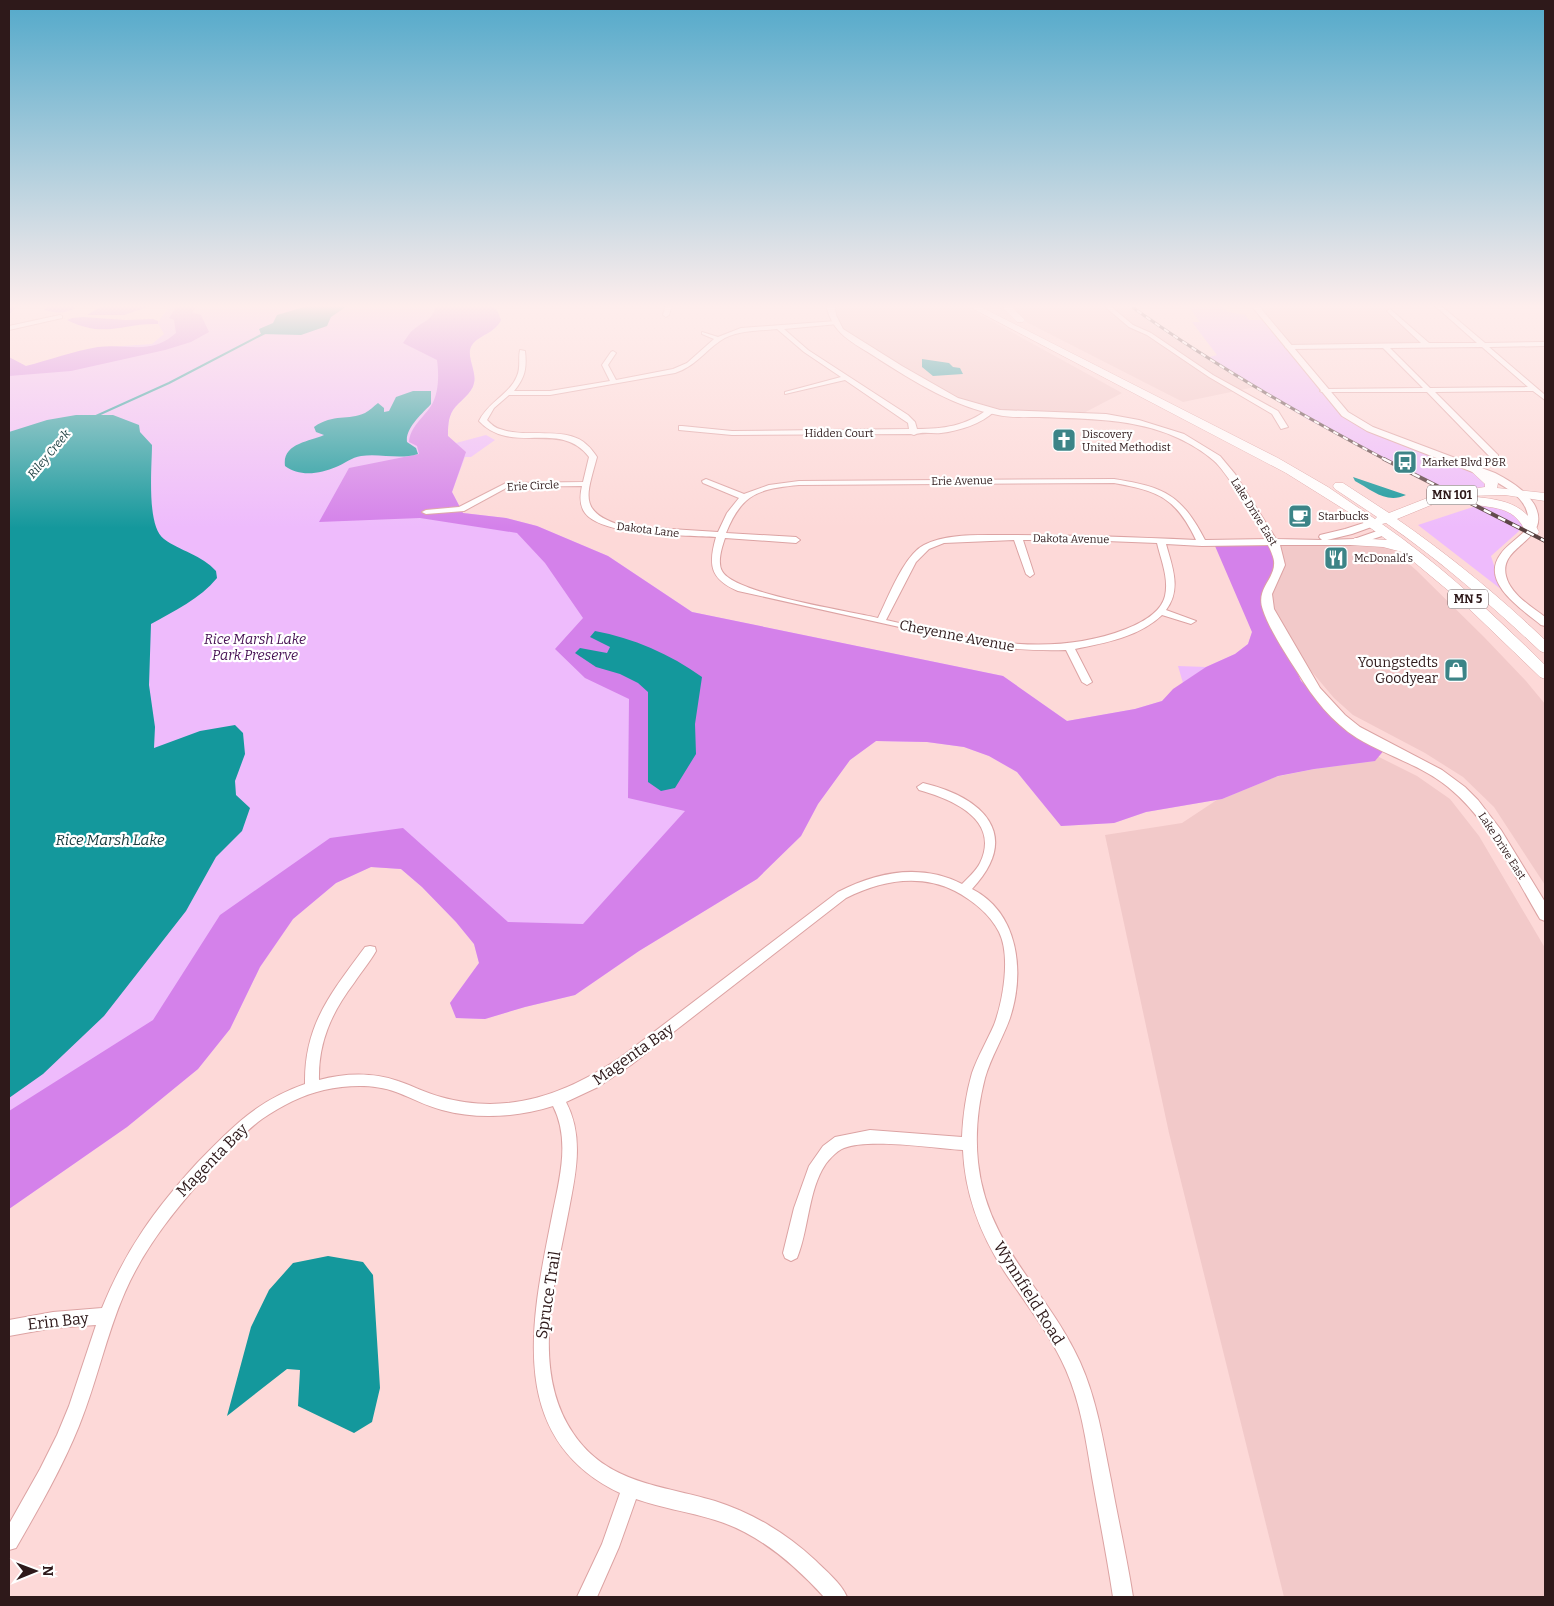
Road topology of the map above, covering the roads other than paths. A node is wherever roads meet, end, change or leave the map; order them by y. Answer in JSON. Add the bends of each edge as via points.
{"nodes":[{"id":1,"x":520,"y":379,"type":"edge"},
{"id":2,"x":612,"y":379,"type":"edge"},
{"id":3,"x":635,"y":379,"type":"edge"},
{"id":4,"x":842,"y":379,"type":"edge"},
{"id":5,"x":847,"y":379,"type":"edge"},
{"id":6,"x":916,"y":379,"type":"edge"},
{"id":7,"x":1116,"y":379,"type":"edge"},
{"id":8,"x":1138,"y":379,"type":"edge"},
{"id":9,"x":1216,"y":379,"type":"edge"},
{"id":10,"x":1314,"y":379,"type":"edge"},
{"id":11,"x":1418,"y":379,"type":"edge"},
{"id":12,"x":1523,"y":379,"type":"edge"},
{"id":13,"x":614,"y":383,"type":"junction"},
{"id":14,"x":1535,"y":389,"type":"junction"},
{"id":15,"x":1429,"y":390,"type":"junction"},
{"id":16,"x":1324,"y":391,"type":"junction"},
{"id":17,"x":510,"y":393,"type":"junction"},
{"id":18,"x":787,"y":393,"type":"dead end"},
{"id":19,"x":1545,"y":398,"type":"edge"},
{"id":20,"x":991,"y":411,"type":"junction"},
{"id":21,"x":1284,"y":427,"type":"dead end"},
{"id":22,"x":682,"y":428,"type":"dead end"},
{"id":23,"x":914,"y":433,"type":"junction"},
{"id":24,"x":1495,"y":457,"type":"dead end"},
{"id":25,"x":1475,"y":469,"type":"junction"},
{"id":26,"x":706,"y":481,"type":"dead end"},
{"id":27,"x":587,"y":484,"type":"junction"},
{"id":28,"x":1483,"y":492,"type":"junction"},
{"id":29,"x":745,"y":497,"type":"junction"},
{"id":30,"x":1523,"y":497,"type":"junction"},
{"id":31,"x":1545,"y":497,"type":"edge"},
{"id":32,"x":1336,"y":498,"type":"junction"},
{"id":33,"x":1358,"y":498,"type":"junction"},
{"id":34,"x":1473,"y":500,"type":"junction"},
{"id":35,"x":1545,"y":504,"type":"edge"},
{"id":36,"x":1418,"y":506,"type":"junction"},
{"id":37,"x":426,"y":512,"type":"dead end"},
{"id":38,"x":1386,"y":525,"type":"junction"},
{"id":39,"x":1532,"y":532,"type":"junction"},
{"id":40,"x":721,"y":536,"type":"junction"},
{"id":41,"x":1355,"y":536,"type":"junction"},
{"id":42,"x":1018,"y":538,"type":"junction"},
{"id":43,"x":796,"y":540,"type":"dead end"},
{"id":44,"x":1161,"y":542,"type":"junction"},
{"id":45,"x":1274,"y":542,"type":"junction"},
{"id":46,"x":1202,"y":543,"type":"junction"},
{"id":47,"x":1414,"y":554,"type":"junction"},
{"id":48,"x":1030,"y":574,"type":"dead end"},
{"id":49,"x":1160,"y":611,"type":"junction"},
{"id":50,"x":881,"y":621,"type":"junction"},
{"id":51,"x":1191,"y":621,"type":"dead end"},
{"id":52,"x":1545,"y":623,"type":"edge"},
{"id":53,"x":1070,"y":648,"type":"junction"},
{"id":54,"x":1545,"y":648,"type":"edge"},
{"id":55,"x":1545,"y":674,"type":"edge"},
{"id":56,"x":1086,"y":682,"type":"dead end"},
{"id":57,"x":923,"y":787,"type":"dead end"},
{"id":58,"x":964,"y":890,"type":"junction"},
{"id":59,"x":988,"y":908,"type":"joint"},
{"id":60,"x":1545,"y":915,"type":"edge"},
{"id":61,"x":370,"y":951,"type":"dead end"},
{"id":62,"x":312,"y":1087,"type":"junction"},
{"id":63,"x":557,"y":1099,"type":"junction"},
{"id":64,"x":970,"y":1144,"type":"junction"},
{"id":65,"x":791,"y":1253,"type":"dead end"},
{"id":66,"x":108,"y":1316,"type":"junction"},
{"id":67,"x":9,"y":1328,"type":"edge"},
{"id":68,"x":630,"y":1490,"type":"junction"},
{"id":69,"x":9,"y":1541,"type":"edge"},
{"id":70,"x":587,"y":1597,"type":"edge"},
{"id":71,"x":837,"y":1597,"type":"edge"},
{"id":72,"x":1123,"y":1597,"type":"edge"}],
"edges":[{"from":1,"to":17,"type":"street","name":"Dakota Lane"},
{"from":2,"to":13,"type":"street"},
{"from":3,"to":13,"type":"street"},
{"from":4,"to":18,"type":"street"},
{"from":5,"to":23,"type":"street","via":[[911,422]]},
{"from":6,"to":20,"type":"street","name":"Lake Drive East","via":[[954,400]]},
{"from":7,"to":32,"type":"main road","number":"MN 5","via":[[1241,443]]},
{"from":8,"to":33,"type":"main road","number":"MN 5","via":[[1265,443]]},
{"from":9,"to":21,"type":"street","via":[[1275,414]]},
{"from":10,"to":16,"type":"street"},
{"from":11,"to":15,"type":"street"},
{"from":12,"to":14,"type":"street"},
{"from":13,"to":17,"type":"street","via":[[550,393]]},
{"from":14,"to":15,"type":"street"},
{"from":14,"to":19,"type":"street"},
{"from":15,"to":16,"type":"street"},
{"from":15,"to":24,"type":"street"},
{"from":16,"to":25,"type":"street","via":[[1344,414],[1370,429]]},
{"from":17,"to":27,"type":"street","name":"Dakota Lane","via":[[485,413],[483,421],[487,426],[506,435],[563,437],[581,443],[593,457]]},
{"from":20,"to":23,"type":"street","name":"Hidden Court","via":[[975,422],[957,428]]},
{"from":20,"to":45,"type":"street","name":"Lake Drive East","via":[[1106,417],[1136,422],[1181,436],[1217,458]]},
{"from":22,"to":23,"type":"street","name":"Hidden Court","via":[[732,433]]},
{"from":25,"to":28,"type":"main road","via":[[1492,483],[1490,489]]},
{"from":25,"to":30,"type":"street","via":[[1503,482]]},
{"from":26,"to":29,"type":"street"},
{"from":27,"to":37,"type":"street","name":"Erie Circle","via":[[506,485],[461,509]]},
{"from":27,"to":40,"type":"street","name":"Dakota Lane","via":[[585,505],[591,517],[604,524]]},
{"from":28,"to":30,"type":"main road","number":"MN 101"},
{"from":28,"to":36,"type":"main road","number":"MN 101","via":[[1454,494]]},
{"from":29,"to":40,"type":"street","name":"Erie Avenue","via":[[731,510]]},
{"from":29,"to":46,"type":"street","name":"Erie Avenue","via":[[777,485],[799,482],[1114,480],[1155,490],[1175,502]]},
{"from":30,"to":31,"type":"main road","number":"MN 101"},
{"from":30,"to":34,"type":"main road","number":"MN 101"},
{"from":30,"to":35,"type":"main road","number":"MN 101"},
{"from":30,"to":39,"type":"street","via":[[1534,519]]},
{"from":32,"to":38,"type":"main road","number":"MN 5"},
{"from":32,"to":41,"type":"main road","via":[[1359,521]]},
{"from":33,"to":36,"type":"main road","via":[[1385,506]]},
{"from":33,"to":38,"type":"main road","number":"MN 5"},
{"from":34,"to":38,"type":"main road","number":"MN 101"},
{"from":34,"to":39,"type":"main road","via":[[1514,509],[1528,521]]},
{"from":36,"to":38,"type":"main road","number":"MN 101"},
{"from":38,"to":41,"type":"street","name":"Dakota Avenue"},
{"from":38,"to":47,"type":"main road","number":"MN 5"},
{"from":38,"to":54,"type":"main road","number":"MN 5","via":[[1468,578]]},
{"from":39,"to":52,"type":"street","via":[[1510,548],[1504,557],[1502,580],[1509,591]]},
{"from":40,"to":43,"type":"street","name":"Dakota Lane"},
{"from":40,"to":50,"type":"street","name":"Cheyenne Avenue","via":[[715,561],[717,572],[737,588]]},
{"from":41,"to":45,"type":"street","name":"Dakota Avenue","via":[[1326,544]]},
{"from":41,"to":47,"type":"main road"},
{"from":42,"to":44,"type":"street","name":"Dakota Avenue","via":[[1081,537]]},
{"from":42,"to":48,"type":"street"},
{"from":42,"to":50,"type":"street","name":"Dakota Avenue","via":[[928,541],[912,561]]},
{"from":44,"to":46,"type":"street","name":"Dakota Avenue"},
{"from":44,"to":49,"type":"street","name":"Cheyenne Avenue","via":[[1170,596]]},
{"from":45,"to":46,"type":"street","name":"Dakota Avenue"},
{"from":45,"to":60,"type":"street","name":"Lake Drive East","via":[[1280,565],[1266,594],[1268,608],[1315,692],[1356,731],[1419,762],[1459,789],[1488,823]]},
{"from":47,"to":55,"type":"main road","number":"MN 5","via":[[1486,614]]},
{"from":49,"to":51,"type":"street"},
{"from":49,"to":53,"type":"street","name":"Cheyenne Avenue","via":[[1147,623],[1118,637],[1090,646]]},
{"from":50,"to":53,"type":"street","name":"Cheyenne Avenue","via":[[1015,648]]},
{"from":53,"to":56,"type":"street"},
{"from":57,"to":58,"type":"street","via":[[961,800],[984,822],[991,849],[986,862]]},
{"from":58,"to":59,"type":"street","name":"Magenta Bay"},
{"from":58,"to":63,"type":"street","name":"Magenta Bay","via":[[928,877],[909,875],[890,876],[856,886],[622,1065]]},
{"from":59,"to":64,"type":"street","name":"Wynnfield Road","via":[[1004,931],[1010,948],[1011,975],[1008,1003],[982,1066],[971,1107]]},
{"from":61,"to":62,"type":"street","via":[[323,1018],[311,1056]]},
{"from":62,"to":63,"type":"street","name":"Magenta Bay","via":[[375,1081],[397,1086],[440,1104],[498,1110]]},
{"from":62,"to":66,"type":"street","name":"Magenta Bay","via":[[274,1105],[243,1126],[180,1193],[135,1254]]},
{"from":63,"to":68,"type":"street","name":"Spruce Trail","via":[[565,1112],[570,1136],[570,1167],[542,1321],[540,1352],[544,1381],[553,1412],[566,1439],[586,1462]]},
{"from":64,"to":65,"type":"street","via":[[870,1137],[840,1142],[816,1166]]},
{"from":64,"to":72,"type":"street","name":"Wynnfield Road","via":[[972,1174],[982,1210],[998,1247],[1067,1352],[1082,1389]]},
{"from":66,"to":67,"type":"street","name":"Erin Bay","via":[[53,1320]]},
{"from":66,"to":69,"type":"street","name":"Magenta Bay","via":[[57,1456]]},
{"from":68,"to":70,"type":"street","via":[[610,1547]]},
{"from":68,"to":71,"type":"street","name":"Spruce Trail","via":[[707,1508],[740,1520],[772,1537],[801,1559]]}]}
